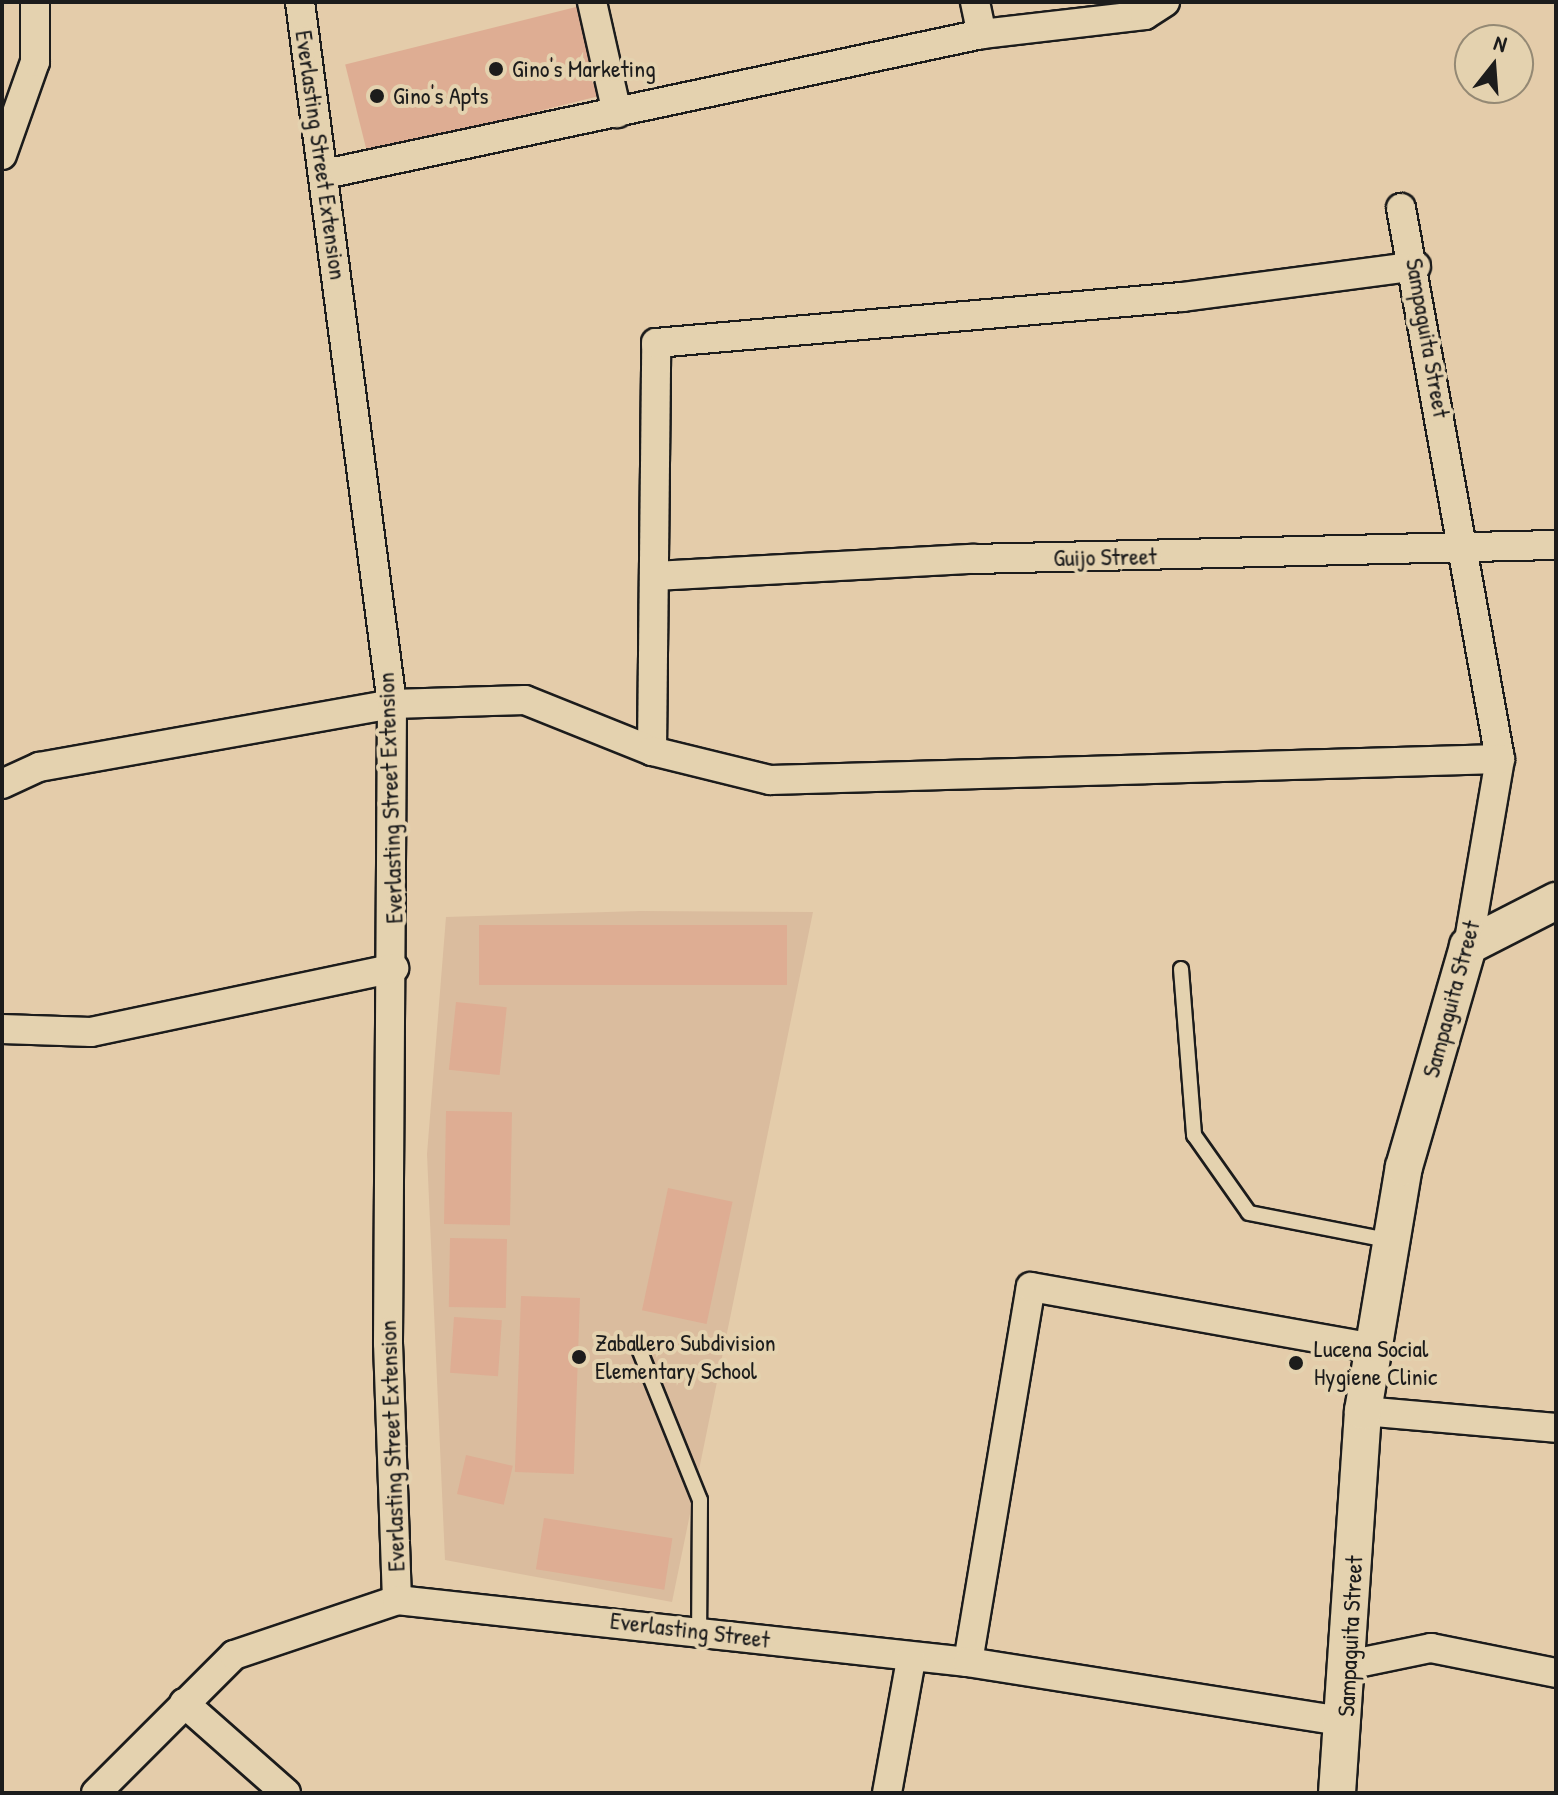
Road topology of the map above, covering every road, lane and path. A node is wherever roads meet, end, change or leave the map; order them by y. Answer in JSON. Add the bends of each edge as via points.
{"nodes":[{"id":1,"x":35,"y":2,"type":"edge"},
{"id":2,"x":300,"y":2,"type":"edge"},
{"id":3,"x":592,"y":2,"type":"edge"},
{"id":4,"x":975,"y":2,"type":"edge"},
{"id":5,"x":1165,"y":2,"type":"edge"},
{"id":6,"x":982,"y":34,"type":"junction"},
{"id":7,"x":617,"y":113,"type":"junction"},
{"id":8,"x":2,"y":155,"type":"edge"},
{"id":9,"x":325,"y":174,"type":"junction"},
{"id":10,"x":1401,"y":208,"type":"dead end"},
{"id":11,"x":1416,"y":266,"type":"junction"},
{"id":12,"x":1556,"y":545,"type":"edge"},
{"id":13,"x":1465,"y":553,"type":"junction"},
{"id":14,"x":655,"y":576,"type":"junction"},
{"id":15,"x":392,"y":704,"type":"junction"},
{"id":16,"x":652,"y":751,"type":"junction"},
{"id":17,"x":1500,"y":759,"type":"junction"},
{"id":18,"x":2,"y":784,"type":"edge"},
{"id":19,"x":1556,"y":901,"type":"edge"},
{"id":20,"x":1468,"y":946,"type":"junction"},
{"id":21,"x":394,"y":968,"type":"junction"},
{"id":22,"x":1181,"y":969,"type":"dead end"},
{"id":23,"x":2,"y":1029,"type":"edge"},
{"id":24,"x":1387,"y":1240,"type":"junction"},
{"id":25,"x":637,"y":1344,"type":"dead end"},
{"id":26,"x":1372,"y":1348,"type":"junction"},
{"id":27,"x":1363,"y":1411,"type":"junction"},
{"id":28,"x":1556,"y":1428,"type":"edge"},
{"id":29,"x":397,"y":1600,"type":"junction"},
{"id":30,"x":699,"y":1629,"type":"junction"},
{"id":31,"x":911,"y":1659,"type":"junction"},
{"id":32,"x":968,"y":1662,"type":"junction"},
{"id":33,"x":1348,"y":1665,"type":"junction"},
{"id":34,"x":1556,"y":1673,"type":"edge"},
{"id":35,"x":184,"y":1703,"type":"junction"},
{"id":36,"x":1345,"y":1722,"type":"junction"},
{"id":37,"x":96,"y":1793,"type":"edge"},
{"id":38,"x":286,"y":1793,"type":"edge"},
{"id":39,"x":887,"y":1793,"type":"edge"},
{"id":40,"x":1337,"y":1793,"type":"edge"}],
"edges":[{"from":1,"to":8,"type":"street","via":[[35,62]]},
{"from":2,"to":9,"type":"street","name":"Everlasting Street Extension"},
{"from":3,"to":7,"type":"street"},
{"from":4,"to":6,"type":"street"},
{"from":5,"to":6,"type":"street","via":[[1145,15]]},
{"from":6,"to":7,"type":"street"},
{"from":7,"to":9,"type":"street"},
{"from":9,"to":15,"type":"street","name":"Everlasting Street Extension"},
{"from":10,"to":11,"type":"street","name":"Sampaguita Street"},
{"from":11,"to":13,"type":"street","name":"Sampaguita Street"},
{"from":11,"to":14,"type":"street","via":[[1182,297],[656,343]]},
{"from":12,"to":13,"type":"street","name":"Guijo Street"},
{"from":13,"to":14,"type":"street","name":"Guijo Street","via":[[973,559]]},
{"from":13,"to":17,"type":"street","name":"Sampaguita Street"},
{"from":14,"to":16,"type":"street"},
{"from":15,"to":16,"type":"street","via":[[525,700]]},
{"from":15,"to":18,"type":"street","via":[[39,767]]},
{"from":15,"to":21,"type":"street","name":"Everlasting Street Extension"},
{"from":16,"to":17,"type":"street","via":[[770,780]]},
{"from":17,"to":20,"type":"street","name":"Sampaguita Street"},
{"from":19,"to":20,"type":"street"},
{"from":20,"to":24,"type":"street","name":"Sampaguita Street"},
{"from":21,"to":23,"type":"street","via":[[91,1032]]},
{"from":21,"to":29,"type":"street","name":"Everlasting Street Extension","via":[[388,1343]]},
{"from":22,"to":24,"type":"lane","via":[[1194,1135],[1249,1213]]},
{"from":24,"to":26,"type":"street","name":"Sampaguita Street"},
{"from":25,"to":30,"type":"lane","via":[[700,1500]]},
{"from":26,"to":27,"type":"street","name":"Sampaguita Street"},
{"from":26,"to":32,"type":"street","via":[[1031,1287]]},
{"from":27,"to":28,"type":"street"},
{"from":27,"to":33,"type":"street","name":"Sampaguita Street"},
{"from":29,"to":30,"type":"street","name":"Everlasting Street"},
{"from":29,"to":35,"type":"street","name":"Everlasting Street","via":[[234,1655]]},
{"from":30,"to":31,"type":"street","name":"Everlasting Street"},
{"from":31,"to":32,"type":"street","name":"Everlasting Street"},
{"from":31,"to":39,"type":"street"},
{"from":32,"to":36,"type":"street","name":"Everlasting Street"},
{"from":33,"to":34,"type":"street","via":[[1431,1648]]},
{"from":33,"to":36,"type":"street","name":"Sampaguita Street"},
{"from":35,"to":37,"type":"street","name":"Everlasting Street"},
{"from":35,"to":38,"type":"street"},
{"from":36,"to":40,"type":"street","name":"Sampaguita Street"}]}
